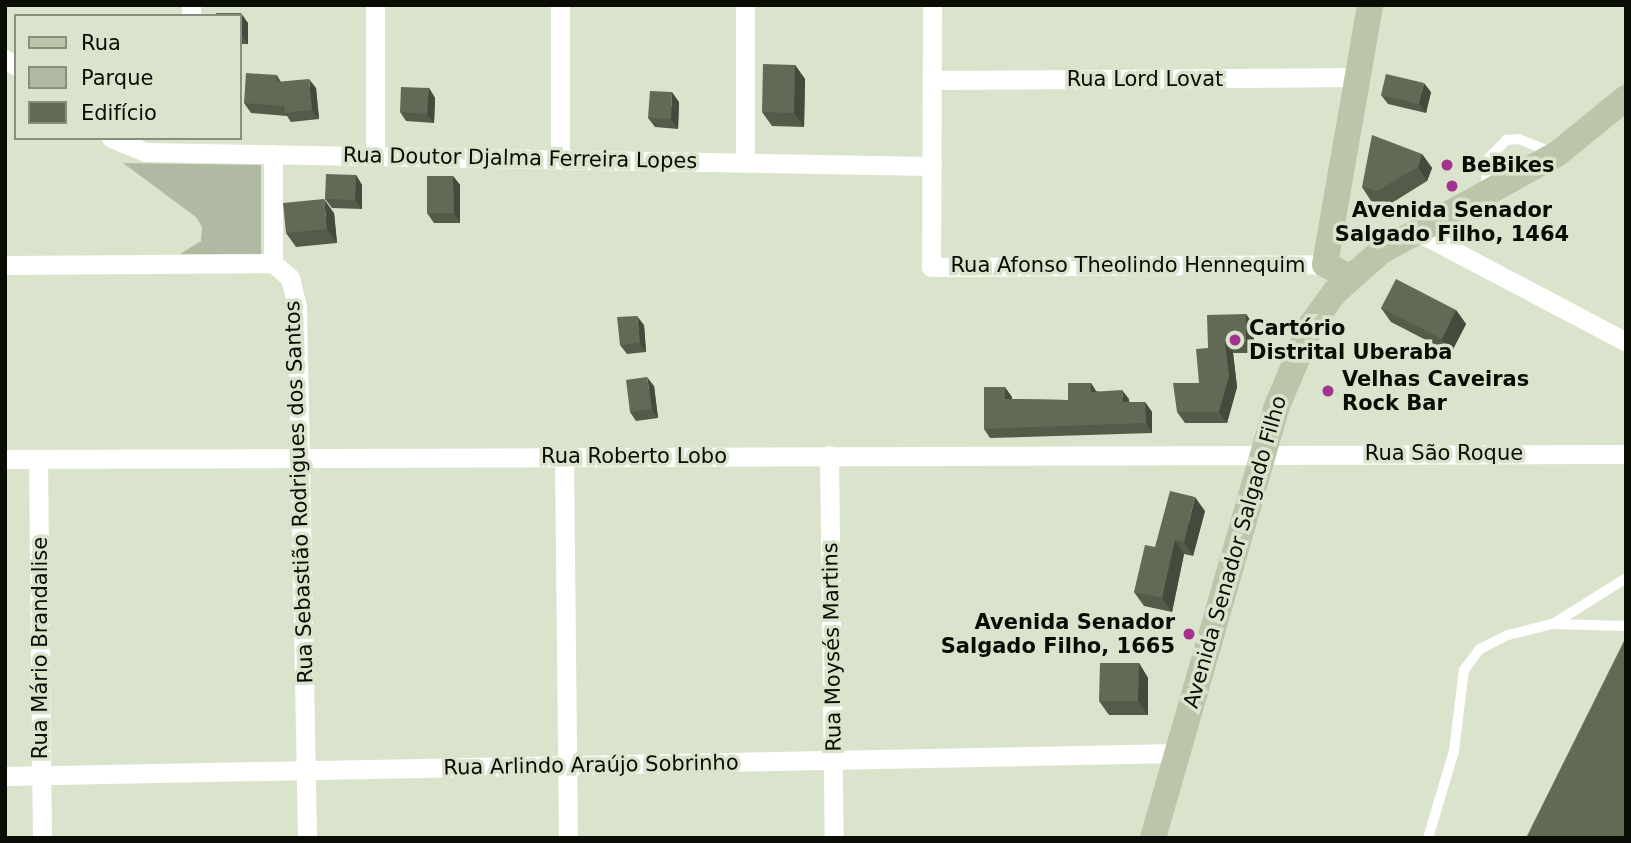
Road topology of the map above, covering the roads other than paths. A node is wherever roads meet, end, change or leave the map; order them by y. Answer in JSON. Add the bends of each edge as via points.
{"nodes":[{"id":1,"x":375,"y":5,"type":"edge"},
{"id":2,"x":560,"y":5,"type":"edge"},
{"id":3,"x":745,"y":5,"type":"edge"},
{"id":4,"x":932,"y":5,"type":"edge"},
{"id":5,"x":1370,"y":5,"type":"edge"},
{"id":6,"x":1357,"y":78,"type":"junction"},
{"id":7,"x":932,"y":80,"type":"junction"},
{"id":8,"x":1623,"y":104,"type":"edge"},
{"id":9,"x":116,"y":140,"type":"edge"},
{"id":10,"x":191,"y":146,"type":"edge"},
{"id":11,"x":273,"y":154,"type":"junction"},
{"id":12,"x":1557,"y":154,"type":"junction"},
{"id":13,"x":375,"y":156,"type":"junction"},
{"id":14,"x":560,"y":159,"type":"junction"},
{"id":15,"x":745,"y":162,"type":"junction"},
{"id":16,"x":932,"y":166,"type":"junction"},
{"id":17,"x":1486,"y":192,"type":"junction"},
{"id":18,"x":1414,"y":230,"type":"junction"},
{"id":19,"x":273,"y":263,"type":"junction"},
{"id":20,"x":1325,"y":264,"type":"junction"},
{"id":21,"x":5,"y":265,"type":"edge"},
{"id":22,"x":1349,"y":277,"type":"junction"},
{"id":23,"x":1626,"y":342,"type":"edge"},
{"id":24,"x":1263,"y":453,"type":"junction"},
{"id":25,"x":1626,"y":454,"type":"edge"},
{"id":26,"x":829,"y":455,"type":"junction"},
{"id":27,"x":564,"y":457,"type":"junction"},
{"id":28,"x":300,"y":458,"type":"junction"},
{"id":29,"x":5,"y":459,"type":"edge"},
{"id":30,"x":38,"y":459,"type":"junction"},
{"id":31,"x":1626,"y":578,"type":"edge"},
{"id":32,"x":1552,"y":624,"type":"junction"},
{"id":33,"x":1626,"y":626,"type":"edge"},
{"id":34,"x":1177,"y":753,"type":"junction"},
{"id":35,"x":833,"y":760,"type":"junction"},
{"id":36,"x":567,"y":765,"type":"junction"},
{"id":37,"x":306,"y":770,"type":"junction"},
{"id":38,"x":41,"y":775,"type":"junction"},
{"id":39,"x":5,"y":776,"type":"edge"},
{"id":40,"x":42,"y":838,"type":"edge"},
{"id":41,"x":307,"y":838,"type":"edge"},
{"id":42,"x":568,"y":838,"type":"edge"},
{"id":43,"x":835,"y":838,"type":"edge"},
{"id":44,"x":1153,"y":838,"type":"edge"},
{"id":45,"x":1428,"y":838,"type":"edge"}],
"edges":[{"from":1,"to":13,"type":"street"},
{"from":2,"to":14,"type":"street"},
{"from":3,"to":15,"type":"street"},
{"from":4,"to":7,"type":"street"},
{"from":5,"to":6,"type":"main road"},
{"from":6,"to":7,"type":"street","name":"Rua Lord Lovat"},
{"from":6,"to":20,"type":"main road"},
{"from":7,"to":16,"type":"street"},
{"from":8,"to":12,"type":"main road","name":"Avenida Senador Salgado Filho"},
{"from":9,"to":10,"type":"street","name":"Rua Doutor Djalma Ferreira Lopes","via":[[145,152]]},
{"from":10,"to":11,"type":"street","name":"Rua Doutor Djalma Ferreira Lopes"},
{"from":11,"to":13,"type":"street","name":"Rua Doutor Djalma Ferreira Lopes"},
{"from":11,"to":19,"type":"street"},
{"from":12,"to":17,"type":"main road","name":"Avenida Senador Salgado Filho"},
{"from":12,"to":17,"type":"lane","via":[[1519,139],[1506,140],[1487,160]]},
{"from":13,"to":14,"type":"street","name":"Rua Doutor Djalma Ferreira Lopes"},
{"from":14,"to":15,"type":"street","name":"Rua Doutor Djalma Ferreira Lopes"},
{"from":15,"to":16,"type":"street","name":"Rua Doutor Djalma Ferreira Lopes"},
{"from":16,"to":20,"type":"street","name":"Rua Afonso Theolindo Hennequim","via":[[932,267]]},
{"from":17,"to":18,"type":"main road","name":"Avenida Senador Salgado Filho"},
{"from":18,"to":22,"type":"main road","name":"Avenida Senador Salgado Filho"},
{"from":18,"to":23,"type":"street"},
{"from":19,"to":21,"type":"street"},
{"from":19,"to":28,"type":"street","name":"Rua Sebastião Rodrigues dos Santos","via":[[290,278],[297,307]]},
{"from":20,"to":22,"type":"main road"},
{"from":22,"to":24,"type":"main road","name":"Avenida Senador Salgado Filho","via":[[1302,339]]},
{"from":24,"to":25,"type":"street","name":"Rua São Roque"},
{"from":24,"to":26,"type":"street","name":"Rua Roberto Lobo"},
{"from":24,"to":34,"type":"main road","name":"Avenida Senador Salgado Filho"},
{"from":26,"to":27,"type":"street","name":"Rua Roberto Lobo"},
{"from":26,"to":35,"type":"street","name":"Rua Moysés Martins"},
{"from":27,"to":28,"type":"street","name":"Rua Roberto Lobo"},
{"from":27,"to":36,"type":"street"},
{"from":28,"to":30,"type":"street","name":"Rua Roberto Lobo"},
{"from":28,"to":37,"type":"street","name":"Rua Sebastião Rodrigues dos Santos"},
{"from":29,"to":30,"type":"street","name":"Rua Roberto Lobo"},
{"from":30,"to":38,"type":"street","name":"Rua Mário Brandalise"},
{"from":31,"to":32,"type":"lane"},
{"from":32,"to":33,"type":"lane"},
{"from":32,"to":45,"type":"lane","via":[[1508,635],[1480,649],[1464,670],[1454,751]]},
{"from":34,"to":35,"type":"street","name":"Rua Arlindo Araújo Sobrinho"},
{"from":34,"to":44,"type":"main road","name":"Avenida Senador Salgado Filho"},
{"from":35,"to":36,"type":"street","name":"Rua Arlindo Araújo Sobrinho"},
{"from":35,"to":43,"type":"street","name":"Rua Moysés Martins"},
{"from":36,"to":37,"type":"street","name":"Rua Arlindo Araújo Sobrinho"},
{"from":36,"to":42,"type":"street"},
{"from":37,"to":38,"type":"street","name":"Rua Arlindo Araújo Sobrinho"},
{"from":37,"to":41,"type":"street","name":"Rua Sebastião Rodrigues dos Santos"},
{"from":38,"to":39,"type":"street","name":"Rua Arlindo Araújo Sobrinho"},
{"from":38,"to":40,"type":"street","name":"Rua Mário Brandalise"}]}
